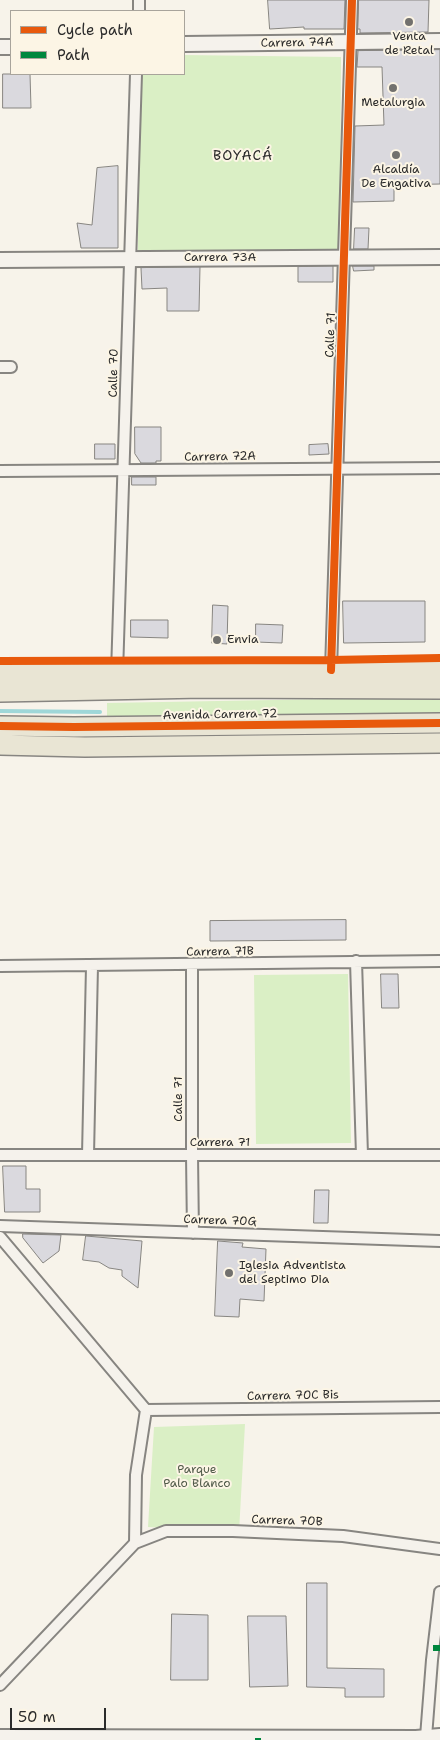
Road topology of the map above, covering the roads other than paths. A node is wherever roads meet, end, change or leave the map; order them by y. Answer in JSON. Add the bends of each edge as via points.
{"nodes":[{"id":1,"x":352,"y":0,"type":"edge"},
{"id":2,"x":440,"y":41,"type":"edge"},
{"id":3,"x":350,"y":42,"type":"junction"},
{"id":4,"x":185,"y":44,"type":"edge"},
{"id":5,"x":136,"y":75,"type":"edge"},
{"id":6,"x":440,"y":257,"type":"edge"},
{"id":7,"x":345,"y":258,"type":"junction"},
{"id":8,"x":129,"y":259,"type":"junction"},
{"id":9,"x":0,"y":260,"type":"edge"},
{"id":10,"x":0,"y":367,"type":"edge"},
{"id":11,"x":11,"y":367,"type":"dead end"},
{"id":12,"x":338,"y":468,"type":"junction"},
{"id":13,"x":440,"y":468,"type":"edge"},
{"id":14,"x":0,"y":471,"type":"edge"},
{"id":15,"x":124,"y":471,"type":"junction"},
{"id":16,"x":331,"y":670,"type":"junction"},
{"id":17,"x":418,"y":670,"type":"junction"},
{"id":18,"x":440,"y":670,"type":"edge"},
{"id":19,"x":0,"y":672,"type":"edge"},
{"id":20,"x":26,"y":672,"type":"junction"},
{"id":21,"x":117,"y":673,"type":"junction"},
{"id":22,"x":0,"y":683,"type":"edge"},
{"id":23,"x":374,"y":689,"type":"junction"},
{"id":24,"x":440,"y":689,"type":"edge"},
{"id":25,"x":0,"y":692,"type":"edge"},
{"id":26,"x":440,"y":723,"type":"edge"},
{"id":27,"x":322,"y":724,"type":"junction"},
{"id":28,"x":0,"y":726,"type":"edge"},
{"id":29,"x":26,"y":727,"type":"junction"},
{"id":30,"x":0,"y":740,"type":"edge"},
{"id":31,"x":440,"y":743,"type":"edge"},
{"id":32,"x":377,"y":744,"type":"junction"},
{"id":33,"x":0,"y":745,"type":"edge"},
{"id":34,"x":356,"y":961,"type":"junction"},
{"id":35,"x":440,"y":961,"type":"edge"},
{"id":36,"x":192,"y":965,"type":"junction"},
{"id":37,"x":0,"y":966,"type":"edge"},
{"id":38,"x":92,"y":966,"type":"junction"},
{"id":39,"x":88,"y":1155,"type":"junction"},
{"id":40,"x":192,"y":1155,"type":"junction"},
{"id":41,"x":362,"y":1155,"type":"junction"},
{"id":42,"x":440,"y":1155,"type":"edge"},
{"id":43,"x":0,"y":1156,"type":"edge"},
{"id":44,"x":0,"y":1226,"type":"edge"},
{"id":45,"x":193,"y":1233,"type":"junction"},
{"id":46,"x":0,"y":1237,"type":"edge"},
{"id":47,"x":440,"y":1241,"type":"edge"},
{"id":48,"x":440,"y":1407,"type":"edge"},
{"id":49,"x":146,"y":1410,"type":"junction"},
{"id":50,"x":135,"y":1543,"type":"junction"},
{"id":51,"x":440,"y":1549,"type":"edge"},
{"id":52,"x":440,"y":1592,"type":"edge"},
{"id":53,"x":436,"y":1648,"type":"edge"},
{"id":54,"x":0,"y":1685,"type":"edge"},
{"id":55,"x":0,"y":1737,"type":"edge"},
{"id":56,"x":437,"y":1737,"type":"edge"},
{"id":57,"x":258,"y":1739,"type":"edge"}],
"edges":[{"from":1,"to":3,"type":"street","name":"Calle 71"},
{"from":2,"to":3,"type":"street","name":"Carrera 74A"},
{"from":3,"to":4,"type":"street","name":"Carrera 74A"},
{"from":3,"to":7,"type":"street","name":"Calle 71"},
{"from":5,"to":8,"type":"street","name":"Calle 70"},
{"from":6,"to":7,"type":"street","name":"Carrera 73A"},
{"from":7,"to":8,"type":"street","name":"Carrera 73A"},
{"from":7,"to":12,"type":"street","name":"Calle 71"},
{"from":8,"to":9,"type":"street","name":"Carrera 73A"},
{"from":8,"to":15,"type":"street","name":"Calle 70"},
{"from":10,"to":11,"type":"street"},
{"from":12,"to":13,"type":"street","name":"Carrera 72A"},
{"from":12,"to":15,"type":"street","name":"Carrera 72A"},
{"from":12,"to":16,"type":"street","name":"Calle 71"},
{"from":14,"to":15,"type":"street","name":"Carrera 72A"},
{"from":15,"to":21,"type":"street","name":"Calle 70"},
{"from":16,"to":17,"type":"highway"},
{"from":16,"to":21,"type":"highway"},
{"from":17,"to":18,"type":"highway"},
{"from":17,"to":23,"type":"highway"},
{"from":19,"to":20,"type":"highway"},
{"from":20,"to":21,"type":"highway"},
{"from":20,"to":22,"type":"highway"},
{"from":23,"to":24,"type":"highway","name":"Avenida Carrera 72"},
{"from":23,"to":25,"type":"highway","name":"Avenida Carrera 72"},
{"from":26,"to":27,"type":"highway","name":"Avenida Carrera 72"},
{"from":27,"to":29,"type":"highway","name":"Avenida Carrera 72"},
{"from":27,"to":32,"type":"highway"},
{"from":28,"to":29,"type":"highway","name":"Avenida Carrera 72"},
{"from":29,"to":30,"type":"highway"},
{"from":31,"to":32,"type":"highway"},
{"from":32,"to":33,"type":"highway"},
{"from":34,"to":35,"type":"street","name":"Carrera 71B"},
{"from":34,"to":36,"type":"street","name":"Carrera 71B"},
{"from":34,"to":41,"type":"street"},
{"from":36,"to":38,"type":"street","name":"Carrera 71B"},
{"from":36,"to":40,"type":"street","name":"Calle 71"},
{"from":37,"to":38,"type":"street","name":"Carrera 71B"},
{"from":38,"to":39,"type":"street"},
{"from":39,"to":40,"type":"street","name":"Carrera 71"},
{"from":39,"to":43,"type":"street","name":"Carrera 71"},
{"from":40,"to":41,"type":"street","name":"Carrera 71"},
{"from":40,"to":45,"type":"street","name":"Calle 71"},
{"from":41,"to":42,"type":"street","name":"Carrera 71"},
{"from":44,"to":45,"type":"street","name":"Carrera 70G"},
{"from":45,"to":47,"type":"street","name":"Carrera 70G"},
{"from":46,"to":49,"type":"street"},
{"from":48,"to":49,"type":"street","name":"Carrera 70C Bis"},
{"from":49,"to":50,"type":"street","via":[[136,1475]]},
{"from":50,"to":51,"type":"street","name":"Carrera 70B","via":[[166,1531],[233,1531],[343,1536]]},
{"from":50,"to":54,"type":"street"},
{"from":52,"to":53,"type":"street"},
{"from":53,"to":56,"type":"street"},
{"from":55,"to":57,"type":"street"},
{"from":56,"to":57,"type":"street"}]}
